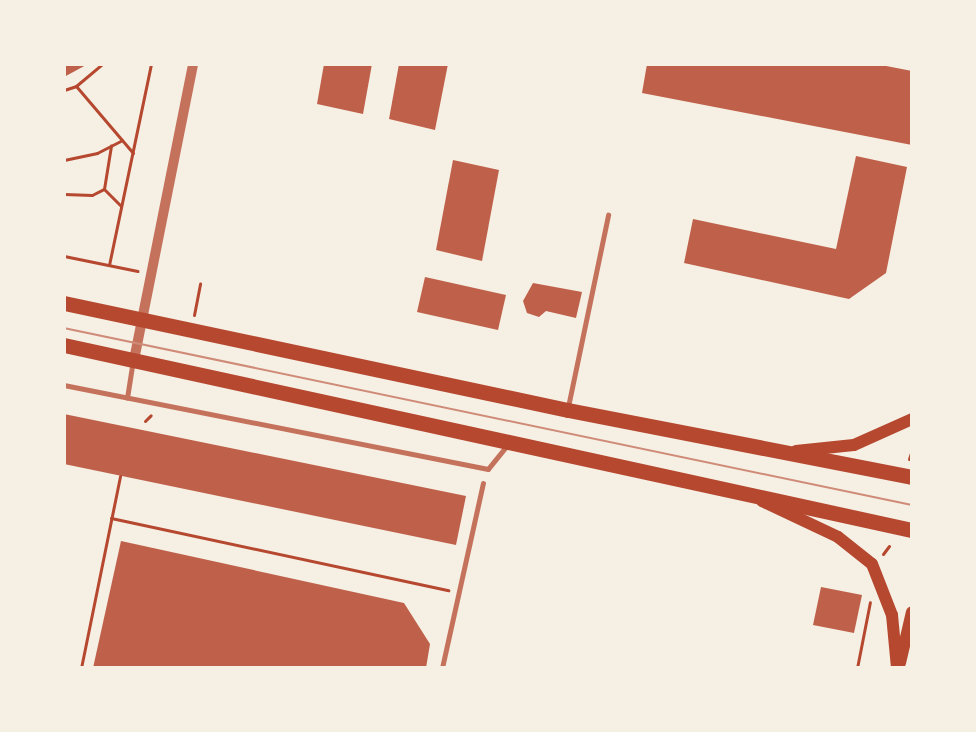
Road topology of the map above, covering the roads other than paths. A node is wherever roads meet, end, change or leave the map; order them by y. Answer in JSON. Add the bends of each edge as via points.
{"nodes":[{"id":1,"x":194,"y":64,"type":"edge"},
{"id":2,"x":608,"y":216,"type":"dead end"},
{"id":3,"x":64,"y":303,"type":"edge"},
{"id":4,"x":142,"y":319,"type":"junction"},
{"id":5,"x":64,"y":345,"type":"edge"},
{"id":6,"x":134,"y":360,"type":"junction"},
{"id":7,"x":64,"y":385,"type":"edge"},
{"id":8,"x":127,"y":398,"type":"junction"},
{"id":9,"x":568,"y":410,"type":"junction"},
{"id":10,"x":912,"y":419,"type":"edge"},
{"id":11,"x":512,"y":440,"type":"junction"},
{"id":12,"x":786,"y":452,"type":"junction"},
{"id":13,"x":912,"y":477,"type":"edge"},
{"id":14,"x":483,"y":483,"type":"dead end"},
{"id":15,"x":750,"y":495,"type":"junction"},
{"id":16,"x":912,"y":530,"type":"edge"},
{"id":17,"x":912,"y":612,"type":"edge"},
{"id":18,"x":442,"y":668,"type":"edge"},
{"id":19,"x":898,"y":668,"type":"edge"}],
"edges":[{"from":1,"to":4,"type":"street"},
{"from":2,"to":9,"type":"lane"},
{"from":3,"to":4,"type":"main road"},
{"from":4,"to":6,"type":"street"},
{"from":4,"to":9,"type":"main road"},
{"from":5,"to":6,"type":"main road"},
{"from":6,"to":8,"type":"lane"},
{"from":6,"to":11,"type":"main road"},
{"from":7,"to":8,"type":"lane"},
{"from":8,"to":11,"type":"lane","via":[[488,469]]},
{"from":9,"to":12,"type":"main road"},
{"from":10,"to":12,"type":"main road","via":[[854,445]]},
{"from":11,"to":15,"type":"main road"},
{"from":12,"to":13,"type":"main road"},
{"from":14,"to":18,"type":"lane"},
{"from":15,"to":16,"type":"main road"},
{"from":15,"to":19,"type":"main road","via":[[838,537],[872,564],[892,615]]},
{"from":17,"to":19,"type":"main road"}]}
